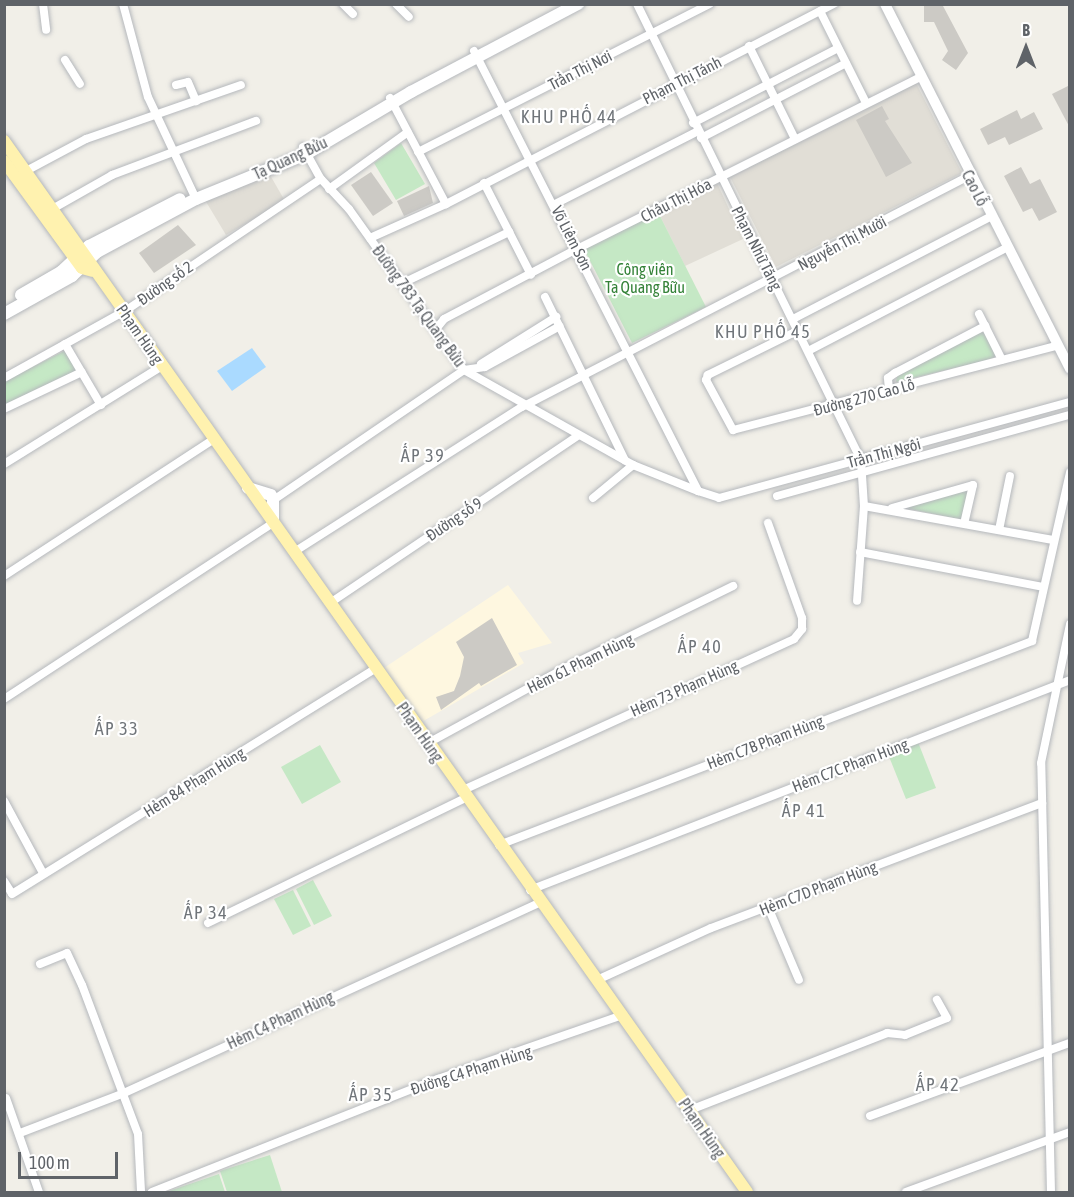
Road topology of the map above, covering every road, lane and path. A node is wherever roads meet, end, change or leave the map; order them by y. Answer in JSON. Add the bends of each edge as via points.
{"nodes":[{"id":1,"x":43,"y":4,"type":"edge"},
{"id":2,"x":123,"y":4,"type":"edge"},
{"id":3,"x":343,"y":4,"type":"edge"},
{"id":4,"x":396,"y":4,"type":"edge"},
{"id":5,"x":562,"y":4,"type":"edge"},
{"id":6,"x":578,"y":4,"type":"edge"},
{"id":7,"x":637,"y":4,"type":"edge"},
{"id":8,"x":710,"y":4,"type":"edge"},
{"id":9,"x":834,"y":4,"type":"edge"},
{"id":10,"x":885,"y":4,"type":"edge"},
{"id":11,"x":820,"y":11,"type":"junction"},
{"id":12,"x":353,"y":14,"type":"dead end"},
{"id":13,"x":409,"y":16,"type":"dead end"},
{"id":14,"x":46,"y":30,"type":"dead end"},
{"id":15,"x":652,"y":33,"type":"junction"},
{"id":16,"x":749,"y":46,"type":"junction"},
{"id":17,"x":838,"y":48,"type":"junction"},
{"id":18,"x":476,"y":54,"type":"junction"},
{"id":19,"x":65,"y":60,"type":"dead end"},
{"id":20,"x":846,"y":63,"type":"junction"},
{"id":21,"x":920,"y":77,"type":"junction"},
{"id":22,"x":80,"y":84,"type":"dead end"},
{"id":23,"x":675,"y":84,"type":"junction"},
{"id":24,"x":768,"y":84,"type":"junction"},
{"id":25,"x":176,"y":85,"type":"dead end"},
{"id":26,"x":241,"y":85,"type":"dead end"},
{"id":27,"x":775,"y":99,"type":"junction"},
{"id":28,"x":392,"y":100,"type":"junction"},
{"id":29,"x":196,"y":101,"type":"junction"},
{"id":30,"x":866,"y":103,"type":"junction"},
{"id":31,"x":505,"y":108,"type":"junction"},
{"id":32,"x":156,"y":115,"type":"junction"},
{"id":33,"x":256,"y":121,"type":"dead end"},
{"id":34,"x":693,"y":123,"type":"junction"},
{"id":35,"x":408,"y":132,"type":"junction"},
{"id":36,"x":699,"y":135,"type":"junction"},
{"id":37,"x":795,"y":139,"type":"junction"},
{"id":38,"x":4,"y":141,"type":"edge"},
{"id":39,"x":304,"y":150,"type":"junction"},
{"id":40,"x":418,"y":152,"type":"junction"},
{"id":41,"x":172,"y":154,"type":"junction"},
{"id":42,"x":532,"y":158,"type":"junction"},
{"id":43,"x":4,"y":161,"type":"edge"},
{"id":44,"x":26,"y":171,"type":"junction"},
{"id":45,"x":969,"y":176,"type":"junction"},
{"id":46,"x":721,"y":177,"type":"junction"},
{"id":47,"x":321,"y":179,"type":"junction"},
{"id":48,"x":484,"y":183,"type":"junction"},
{"id":49,"x":329,"y":189,"type":"junction"},
{"id":50,"x":194,"y":196,"type":"junction"},
{"id":51,"x":446,"y":204,"type":"junction"},
{"id":52,"x":555,"y":204,"type":"junction"},
{"id":53,"x":54,"y":208,"type":"junction"},
{"id":54,"x":990,"y":217,"type":"junction"},
{"id":55,"x":509,"y":232,"type":"junction"},
{"id":56,"x":370,"y":238,"type":"junction"},
{"id":57,"x":1006,"y":248,"type":"junction"},
{"id":58,"x":578,"y":249,"type":"junction"},
{"id":59,"x":85,"y":261,"type":"junction"},
{"id":60,"x":531,"y":274,"type":"junction"},
{"id":61,"x":773,"y":279,"type":"junction"},
{"id":62,"x":403,"y":283,"type":"junction"},
{"id":63,"x":545,"y":297,"type":"dead end"},
{"id":64,"x":4,"y":304,"type":"edge"},
{"id":65,"x":125,"y":311,"type":"junction"},
{"id":66,"x":4,"y":314,"type":"edge"},
{"id":67,"x":979,"y":314,"type":"dead end"},
{"id":68,"x":793,"y":319,"type":"junction"},
{"id":69,"x":558,"y":321,"type":"junction"},
{"id":70,"x":985,"y":326,"type":"junction"},
{"id":71,"x":436,"y":329,"type":"junction"},
{"id":72,"x":799,"y":330,"type":"junction"},
{"id":73,"x":65,"y":344,"type":"junction"},
{"id":74,"x":1056,"y":346,"type":"junction"},
{"id":75,"x":810,"y":350,"type":"junction"},
{"id":76,"x":627,"y":353,"type":"junction"},
{"id":77,"x":1002,"y":360,"type":"junction"},
{"id":78,"x":162,"y":366,"type":"junction"},
{"id":79,"x":1070,"y":369,"type":"edge"},
{"id":80,"x":464,"y":370,"type":"junction"},
{"id":81,"x":82,"y":372,"type":"junction"},
{"id":82,"x":585,"y":375,"type":"junction"},
{"id":83,"x":4,"y":378,"type":"edge"},
{"id":84,"x":889,"y":390,"type":"junction"},
{"id":85,"x":1070,"y":402,"type":"edge"},
{"id":86,"x":837,"y":404,"type":"junction"},
{"id":87,"x":101,"y":405,"type":"junction"},
{"id":88,"x":522,"y":407,"type":"junction"},
{"id":89,"x":4,"y":410,"type":"edge"},
{"id":90,"x":1070,"y":415,"type":"edge"},
{"id":91,"x":578,"y":436,"type":"junction"},
{"id":92,"x":214,"y":439,"type":"junction"},
{"id":93,"x":861,"y":460,"type":"junction"},
{"id":94,"x":629,"y":463,"type":"junction"},
{"id":95,"x":4,"y":464,"type":"edge"},
{"id":96,"x":862,"y":472,"type":"junction"},
{"id":97,"x":1070,"y":472,"type":"edge"},
{"id":98,"x":1010,"y":477,"type":"dead end"},
{"id":99,"x":248,"y":488,"type":"junction"},
{"id":100,"x":698,"y":491,"type":"junction"},
{"id":101,"x":777,"y":495,"type":"dead end"},
{"id":102,"x":274,"y":496,"type":"junction"},
{"id":103,"x":593,"y":498,"type":"dead end"},
{"id":104,"x":260,"y":505,"type":"junction"},
{"id":105,"x":864,"y":506,"type":"junction"},
{"id":106,"x":890,"y":508,"type":"junction"},
{"id":107,"x":273,"y":523,"type":"junction"},
{"id":108,"x":964,"y":523,"type":"junction"},
{"id":109,"x":768,"y":524,"type":"dead end"},
{"id":110,"x":999,"y":530,"type":"junction"},
{"id":111,"x":1053,"y":540,"type":"junction"},
{"id":112,"x":294,"y":552,"type":"junction"},
{"id":113,"x":860,"y":552,"type":"junction"},
{"id":114,"x":4,"y":576,"type":"edge"},
{"id":115,"x":733,"y":585,"type":"dead end"},
{"id":116,"x":1043,"y":587,"type":"junction"},
{"id":117,"x":857,"y":601,"type":"dead end"},
{"id":118,"x":330,"y":603,"type":"junction"},
{"id":119,"x":1070,"y":624,"type":"edge"},
{"id":120,"x":376,"y":668,"type":"junction"},
{"id":121,"x":1070,"y":680,"type":"edge"},
{"id":122,"x":1055,"y":685,"type":"junction"},
{"id":123,"x":4,"y":699,"type":"edge"},
{"id":124,"x":428,"y":743,"type":"junction"},
{"id":125,"x":464,"y":795,"type":"junction"},
{"id":126,"x":4,"y":801,"type":"edge"},
{"id":127,"x":1042,"y":803,"type":"junction"},
{"id":128,"x":499,"y":845,"type":"junction"},
{"id":129,"x":43,"y":873,"type":"junction"},
{"id":130,"x":4,"y":881,"type":"edge"},
{"id":131,"x":530,"y":890,"type":"junction"},
{"id":132,"x":539,"y":903,"type":"junction"},
{"id":133,"x":768,"y":907,"type":"junction"},
{"id":134,"x":208,"y":923,"type":"dead end"},
{"id":135,"x":40,"y":964,"type":"dead end"},
{"id":136,"x":597,"y":980,"type":"junction"},
{"id":137,"x":799,"y":980,"type":"dead end"},
{"id":138,"x":937,"y":1000,"type":"dead end"},
{"id":139,"x":622,"y":1015,"type":"junction"},
{"id":140,"x":1070,"y":1043,"type":"edge"},
{"id":141,"x":1047,"y":1050,"type":"junction"},
{"id":142,"x":124,"y":1093,"type":"junction"},
{"id":143,"x":6,"y":1098,"type":"edge"},
{"id":144,"x":690,"y":1110,"type":"junction"},
{"id":145,"x":870,"y":1116,"type":"dead end"},
{"id":146,"x":1070,"y":1132,"type":"edge"},
{"id":147,"x":20,"y":1133,"type":"junction"},
{"id":148,"x":1048,"y":1138,"type":"junction"},
{"id":149,"x":39,"y":1192,"type":"edge"},
{"id":150,"x":141,"y":1192,"type":"edge"},
{"id":151,"x":152,"y":1192,"type":"edge"},
{"id":152,"x":747,"y":1192,"type":"edge"},
{"id":153,"x":906,"y":1192,"type":"edge"},
{"id":154,"x":1051,"y":1192,"type":"edge"}],
"edges":[{"from":1,"to":14,"type":"street"},
{"from":2,"to":32,"type":"street"},
{"from":3,"to":12,"type":"street"},
{"from":4,"to":13,"type":"street"},
{"from":5,"to":18,"type":"main road","name":"Tạ Quang Bửu"},
{"from":6,"to":18,"type":"main road","name":"Tạ Quang Bửu"},
{"from":7,"to":15,"type":"street","name":"Phạm Nhữ Tăng"},
{"from":8,"to":15,"type":"street","name":"Trần Thị Nơi"},
{"from":9,"to":11,"type":"street","name":"Phạm Thị Tánh"},
{"from":10,"to":21,"type":"street","name":"Cao Lỗ"},
{"from":11,"to":16,"type":"street","name":"Phạm Thị Tánh"},
{"from":11,"to":17,"type":"street"},
{"from":15,"to":23,"type":"street","name":"Phạm Nhữ Tăng"},
{"from":15,"to":31,"type":"street","name":"Trần Thị Nơi"},
{"from":16,"to":23,"type":"street","name":"Phạm Thị Tánh"},
{"from":16,"to":24,"type":"street"},
{"from":17,"to":20,"type":"street"},
{"from":17,"to":24,"type":"street"},
{"from":18,"to":28,"type":"main road","name":"Tạ Quang Bửu"},
{"from":18,"to":31,"type":"street","name":"Võ Liêm Sơn"},
{"from":19,"to":22,"type":"street"},
{"from":20,"to":27,"type":"street"},
{"from":20,"to":30,"type":"street"},
{"from":21,"to":30,"type":"street","name":"Châu Thị Hóa"},
{"from":21,"to":45,"type":"street","name":"Cao Lỗ"},
{"from":23,"to":34,"type":"street","name":"Phạm Nhữ Tăng"},
{"from":23,"to":42,"type":"street","name":"Phạm Thị Tánh"},
{"from":24,"to":27,"type":"street"},
{"from":24,"to":34,"type":"street"},
{"from":25,"to":29,"type":"street","via":[[188,82]]},
{"from":26,"to":29,"type":"street"},
{"from":27,"to":36,"type":"street"},
{"from":27,"to":37,"type":"street"},
{"from":28,"to":35,"type":"street"},
{"from":28,"to":39,"type":"main road","name":"Tạ Quang Bửu"},
{"from":29,"to":32,"type":"street"},
{"from":30,"to":37,"type":"street","name":"Châu Thị Hóa"},
{"from":31,"to":40,"type":"street","name":"Trần Thị Nơi"},
{"from":31,"to":42,"type":"street","name":"Võ Liêm Sơn"},
{"from":32,"to":41,"type":"street"},
{"from":32,"to":44,"type":"street","via":[[86,139]]},
{"from":33,"to":41,"type":"street"},
{"from":34,"to":36,"type":"street","name":"Phạm Nhữ Tăng"},
{"from":35,"to":40,"type":"street"},
{"from":35,"to":49,"type":"street"},
{"from":36,"to":46,"type":"street","name":"Phạm Nhữ Tăng"},
{"from":36,"to":52,"type":"street"},
{"from":37,"to":46,"type":"street","name":"Châu Thị Hóa"},
{"from":38,"to":44,"type":"main road"},
{"from":39,"to":47,"type":"street","name":"Đường 783 Tạ Quang Bửu"},
{"from":39,"to":50,"type":"main road","name":"Tạ Quang Bửu"},
{"from":40,"to":51,"type":"street"},
{"from":41,"to":50,"type":"street"},
{"from":41,"to":53,"type":"street","via":[[87,186]]},
{"from":42,"to":48,"type":"street","name":"Phạm Thị Tánh"},
{"from":42,"to":52,"type":"street","name":"Võ Liêm Sơn"},
{"from":43,"to":59,"type":"main road"},
{"from":44,"to":53,"type":"main road"},
{"from":45,"to":54,"type":"street","name":"Cao Lỗ"},
{"from":45,"to":61,"type":"street","name":"Nguyễn Thị Mười"},
{"from":46,"to":58,"type":"street","name":"Châu Thị Hóa"},
{"from":46,"to":61,"type":"street","name":"Phạm Nhữ Tăng"},
{"from":47,"to":49,"type":"street","name":"Đường 783 Tạ Quang Bửu"},
{"from":47,"to":65,"type":"street","name":"Đường số 2"},
{"from":48,"to":51,"type":"street","name":"Phạm Thị Tánh"},
{"from":48,"to":55,"type":"street"},
{"from":49,"to":56,"type":"street","name":"Đường 783 Tạ Quang Bửu"},
{"from":50,"to":59,"type":"main road","name":"Tạ Quang Bửu"},
{"from":51,"to":56,"type":"street","name":"Phạm Thị Tánh"},
{"from":52,"to":58,"type":"street","name":"Võ Liêm Sơn"},
{"from":53,"to":59,"type":"main road"},
{"from":54,"to":57,"type":"street","name":"Cao Lỗ"},
{"from":54,"to":68,"type":"street"},
{"from":55,"to":60,"type":"street"},
{"from":55,"to":62,"type":"street"},
{"from":56,"to":62,"type":"street","name":"Đường 783 Tạ Quang Bửu"},
{"from":57,"to":74,"type":"street","name":"Cao Lỗ"},
{"from":57,"to":75,"type":"street"},
{"from":58,"to":60,"type":"street","name":"Châu Thị Hóa"},
{"from":58,"to":76,"type":"street","name":"Võ Liêm Sơn"},
{"from":59,"to":64,"type":"main road","name":"Tạ Quang Bửu"},
{"from":59,"to":65,"type":"main road","name":"Phạm Hùng"},
{"from":59,"to":66,"type":"main road","name":"Tạ Quang Bửu"},
{"from":60,"to":71,"type":"street","name":"Châu Thị Hóa","via":[[444,319]]},
{"from":61,"to":68,"type":"street","name":"Phạm Nhữ Tăng"},
{"from":61,"to":76,"type":"street","name":"Nguyễn Thị Mười"},
{"from":62,"to":71,"type":"street","name":"Đường 783 Tạ Quang Bửu"},
{"from":63,"to":69,"type":"street"},
{"from":65,"to":73,"type":"street","name":"Đường số 2"},
{"from":65,"to":78,"type":"main road","name":"Phạm Hùng"},
{"from":67,"to":70,"type":"street"},
{"from":68,"to":72,"type":"street","name":"Phạm Nhữ Tăng"},
{"from":69,"to":80,"type":"street","via":[[485,367],[481,364]]},
{"from":69,"to":82,"type":"street"},
{"from":70,"to":77,"type":"street"},
{"from":70,"to":84,"type":"street","via":[[894,373],[888,378]]},
{"from":71,"to":80,"type":"street","name":"Đường 783 Tạ Quang Bửu"},
{"from":72,"to":75,"type":"street","name":"Phạm Nhữ Tăng"},
{"from":72,"to":86,"type":"street","name":"Đường 270 Cao Lỗ","via":[[708,375],[706,380],[737,431]]},
{"from":73,"to":81,"type":"street"},
{"from":73,"to":83,"type":"street","name":"Đường số 2"},
{"from":74,"to":77,"type":"street","name":"Đường 270 Cao Lỗ"},
{"from":74,"to":79,"type":"street","name":"Cao Lỗ"},
{"from":75,"to":86,"type":"street","name":"Phạm Nhữ Tăng"},
{"from":76,"to":82,"type":"street","name":"Nguyễn Thị Mười"},
{"from":76,"to":100,"type":"street","name":"Võ Liêm Sơn"},
{"from":77,"to":84,"type":"street","name":"Đường 270 Cao Lỗ"},
{"from":78,"to":87,"type":"street"},
{"from":78,"to":92,"type":"main road","name":"Phạm Hùng"},
{"from":80,"to":88,"type":"street","name":"Đường 783 Tạ Quang Bửu"},
{"from":80,"to":102,"type":"street"},
{"from":81,"to":87,"type":"street"},
{"from":81,"to":89,"type":"street"},
{"from":82,"to":88,"type":"street","name":"Nguyễn Thị Mười"},
{"from":82,"to":94,"type":"street"},
{"from":84,"to":86,"type":"street","name":"Đường 270 Cao Lỗ"},
{"from":85,"to":93,"type":"street","name":"Trần Thị Ngôi"},
{"from":86,"to":93,"type":"street","name":"Phạm Nhữ Tăng"},
{"from":87,"to":95,"type":"street"},
{"from":88,"to":91,"type":"street","name":"Đường 783 Tạ Quang Bửu"},
{"from":88,"to":112,"type":"street","name":"Nguyễn Thị Mười"},
{"from":90,"to":96,"type":"street","name":"Trần Thị Ngôi"},
{"from":91,"to":94,"type":"street","name":"Đường 783 Tạ Quang Bửu"},
{"from":91,"to":118,"type":"street","name":"Đường số 9"},
{"from":92,"to":99,"type":"main road","name":"Phạm Hùng"},
{"from":92,"to":114,"type":"street"},
{"from":93,"to":96,"type":"street","name":"Phạm Nhữ Tăng"},
{"from":93,"to":100,"type":"street","name":"Trần Thị Ngôi","via":[[719,498]]},
{"from":94,"to":100,"type":"street","name":"Đường 783 Tạ Quang Bửu"},
{"from":94,"to":103,"type":"street"},
{"from":96,"to":101,"type":"street","name":"Trần Thị Ngôi"},
{"from":96,"to":105,"type":"street","name":"Phạm Nhữ Tăng"},
{"from":97,"to":111,"type":"street"},
{"from":98,"to":110,"type":"street"},
{"from":99,"to":102,"type":"main road"},
{"from":99,"to":104,"type":"main road","name":"Phạm Hùng"},
{"from":102,"to":104,"type":"street"},
{"from":102,"to":107,"type":"main road"},
{"from":104,"to":107,"type":"main road","name":"Phạm Hùng"},
{"from":105,"to":106,"type":"street"},
{"from":105,"to":113,"type":"street","name":"Phạm Nhữ Tăng"},
{"from":106,"to":108,"type":"street"},
{"from":106,"to":108,"type":"street","via":[[973,485]]},
{"from":107,"to":112,"type":"main road","name":"Phạm Hùng"},
{"from":107,"to":123,"type":"street"},
{"from":108,"to":110,"type":"street"},
{"from":109,"to":125,"type":"street","name":"Hẻm 73 Phạm Hùng","via":[[802,618],[802,629],[794,639]]},
{"from":110,"to":111,"type":"street"},
{"from":111,"to":116,"type":"street"},
{"from":112,"to":118,"type":"main road","name":"Phạm Hùng"},
{"from":113,"to":116,"type":"street"},
{"from":113,"to":117,"type":"street","name":"Phạm Nhữ Tăng"},
{"from":115,"to":124,"type":"street","name":"Hẻm 61 Phạm Hùng","via":[[567,667]]},
{"from":116,"to":128,"type":"street","name":"Hẻm C7B Phạm Hùng","via":[[1032,641]]},
{"from":118,"to":120,"type":"main road","name":"Phạm Hùng"},
{"from":119,"to":122,"type":"street"},
{"from":120,"to":124,"type":"main road","name":"Phạm Hùng"},
{"from":120,"to":129,"type":"street","name":"Hẻm 84 Phạm Hùng"},
{"from":121,"to":122,"type":"street","name":"Hẻm C7C Phạm Hùng"},
{"from":122,"to":127,"type":"street","via":[[1041,763]]},
{"from":122,"to":131,"type":"street","name":"Hẻm C7C Phạm Hùng"},
{"from":124,"to":125,"type":"main road","name":"Phạm Hùng"},
{"from":125,"to":128,"type":"main road","name":"Phạm Hùng"},
{"from":125,"to":134,"type":"street","name":"Hẻm 73 Phạm Hùng"},
{"from":126,"to":129,"type":"street"},
{"from":127,"to":133,"type":"street","name":"Hẻm C7D Phạm Hùng"},
{"from":127,"to":141,"type":"street"},
{"from":128,"to":131,"type":"main road","name":"Phạm Hùng"},
{"from":129,"to":130,"type":"street","name":"Hẻm 84 Phạm Hùng","via":[[12,894]]},
{"from":131,"to":132,"type":"main road","name":"Phạm Hùng"},
{"from":132,"to":136,"type":"main road","name":"Phạm Hùng"},
{"from":132,"to":142,"type":"street","name":"Hẻm C4 Phạm Hùng"},
{"from":133,"to":136,"type":"street","name":"Hẻm C7D Phạm Hùng","via":[[662,948]]},
{"from":133,"to":137,"type":"street"},
{"from":135,"to":142,"type":"street","via":[[67,953]]},
{"from":136,"to":139,"type":"main road","name":"Phạm Hùng"},
{"from":138,"to":144,"type":"street","via":[[947,1018],[905,1035],[887,1033]]},
{"from":139,"to":144,"type":"main road","name":"Phạm Hùng"},
{"from":139,"to":151,"type":"street","name":"Đường C4 Phạm Hủng","via":[[438,1079]]},
{"from":140,"to":141,"type":"street"},
{"from":141,"to":145,"type":"street"},
{"from":141,"to":148,"type":"street"},
{"from":142,"to":147,"type":"street","name":"Hẻm C4 Phạm Hùng"},
{"from":142,"to":150,"type":"street","via":[[138,1134]]},
{"from":143,"to":147,"type":"street"},
{"from":144,"to":152,"type":"main road","name":"Phạm Hùng"},
{"from":146,"to":148,"type":"street"},
{"from":147,"to":149,"type":"street"},
{"from":148,"to":153,"type":"street"},
{"from":148,"to":154,"type":"street"}]}
